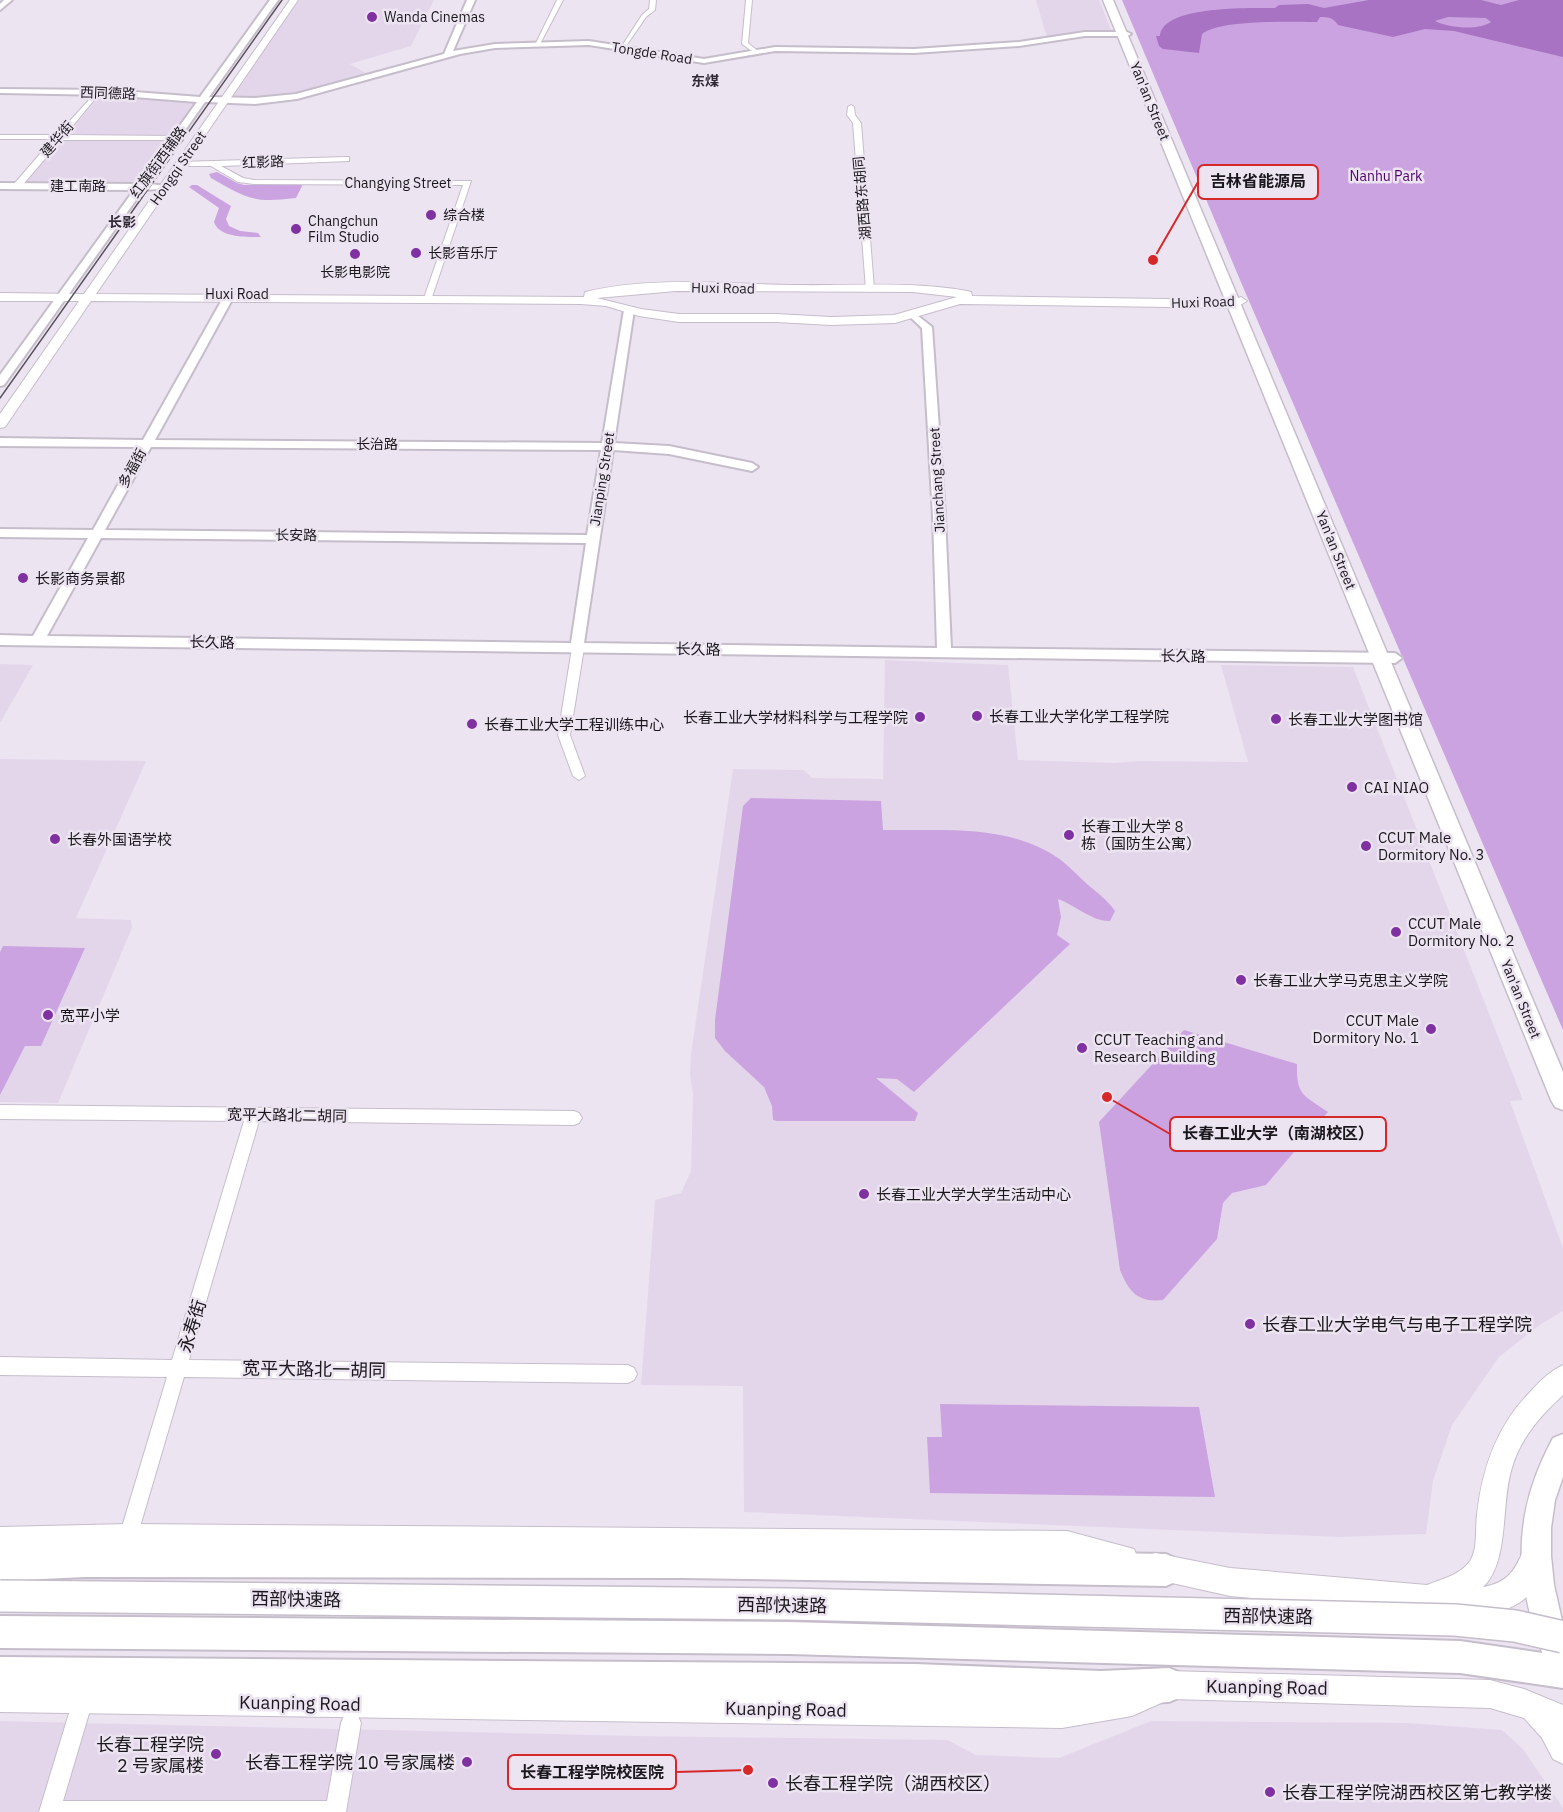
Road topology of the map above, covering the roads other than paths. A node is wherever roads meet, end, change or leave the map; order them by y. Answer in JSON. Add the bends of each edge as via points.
{"nodes":[{"id":1,"x":9,"y":0,"type":"edge"},
{"id":2,"x":274,"y":0,"type":"edge"},
{"id":3,"x":287,"y":0,"type":"edge"},
{"id":4,"x":294,"y":0,"type":"edge"},
{"id":5,"x":471,"y":0,"type":"edge"},
{"id":6,"x":560,"y":0,"type":"edge"},
{"id":7,"x":653,"y":0,"type":"edge"},
{"id":8,"x":749,"y":0,"type":"edge"},
{"id":9,"x":1108,"y":0,"type":"edge"},
{"id":10,"x":1115,"y":0,"type":"edge"},
{"id":11,"x":0,"y":8,"type":"edge"},
{"id":12,"x":1125,"y":34,"type":"junction"},
{"id":13,"x":537,"y":44,"type":"junction"},
{"id":14,"x":622,"y":48,"type":"junction"},
{"id":15,"x":756,"y":52,"type":"junction"},
{"id":16,"x":447,"y":55,"type":"junction"},
{"id":17,"x":0,"y":92,"type":"edge"},
{"id":18,"x":98,"y":92,"type":"junction"},
{"id":19,"x":203,"y":99,"type":"junction"},
{"id":20,"x":221,"y":99,"type":"junction"},
{"id":21,"x":851,"y":107,"type":"dead end"},
{"id":22,"x":0,"y":137,"type":"edge"},
{"id":23,"x":58,"y":138,"type":"junction"},
{"id":24,"x":176,"y":138,"type":"junction"},
{"id":25,"x":346,"y":159,"type":"dead end"},
{"id":26,"x":180,"y":164,"type":"junction"},
{"id":27,"x":212,"y":164,"type":"junction"},
{"id":28,"x":0,"y":186,"type":"edge"},
{"id":29,"x":17,"y":186,"type":"junction"},
{"id":30,"x":140,"y":187,"type":"junction"},
{"id":31,"x":157,"y":187,"type":"junction"},
{"id":32,"x":870,"y":289,"type":"junction"},
{"id":33,"x":0,"y":295,"type":"edge"},
{"id":34,"x":63,"y":295,"type":"junction"},
{"id":35,"x":85,"y":295,"type":"junction"},
{"id":36,"x":429,"y":297,"type":"junction"},
{"id":37,"x":228,"y":298,"type":"junction"},
{"id":38,"x":1236,"y":301,"type":"junction"},
{"id":39,"x":629,"y":310,"type":"junction"},
{"id":40,"x":913,"y":315,"type":"junction"},
{"id":41,"x":5,"y":368,"type":"edge"},
{"id":42,"x":27,"y":368,"type":"junction"},
{"id":43,"x":0,"y":383,"type":"edge"},
{"id":44,"x":0,"y":407,"type":"edge"},
{"id":45,"x":0,"y":424,"type":"edge"},
{"id":46,"x":0,"y":442,"type":"edge"},
{"id":47,"x":146,"y":443,"type":"junction"},
{"id":48,"x":608,"y":446,"type":"junction"},
{"id":49,"x":752,"y":467,"type":"dead end"},
{"id":50,"x":0,"y":533,"type":"edge"},
{"id":51,"x":97,"y":533,"type":"junction"},
{"id":52,"x":592,"y":539,"type":"junction"},
{"id":53,"x":0,"y":640,"type":"edge"},
{"id":54,"x":38,"y":640,"type":"junction"},
{"id":55,"x":578,"y":648,"type":"junction"},
{"id":56,"x":944,"y":652,"type":"junction"},
{"id":57,"x":1388,"y":658,"type":"junction"},
{"id":58,"x":579,"y":776,"type":"dead end"},
{"id":59,"x":1563,"y":1065,"type":"edge"},
{"id":60,"x":1563,"y":1100,"type":"edge"},
{"id":61,"x":0,"y":1112,"type":"edge"},
{"id":62,"x":255,"y":1114,"type":"junction"},
{"id":63,"x":574,"y":1118,"type":"dead end"},
{"id":64,"x":0,"y":1366,"type":"edge"},
{"id":65,"x":179,"y":1367,"type":"junction"},
{"id":66,"x":628,"y":1374,"type":"dead end"},
{"id":67,"x":1563,"y":1378,"type":"edge"},
{"id":68,"x":1563,"y":1448,"type":"edge"},
{"id":69,"x":128,"y":1536,"type":"junction"},
{"id":70,"x":0,"y":1541,"type":"edge"},
{"id":71,"x":1536,"y":1548,"type":"junction"},
{"id":72,"x":0,"y":1565,"type":"edge"},
{"id":73,"x":1166,"y":1570,"type":"junction"},
{"id":74,"x":0,"y":1596,"type":"edge"},
{"id":75,"x":1423,"y":1600,"type":"junction"},
{"id":76,"x":0,"y":1632,"type":"edge"},
{"id":77,"x":1563,"y":1637,"type":"edge"},
{"id":78,"x":1563,"y":1667,"type":"edge"},
{"id":79,"x":1563,"y":1672,"type":"edge"},
{"id":80,"x":0,"y":1674,"type":"edge"},
{"id":81,"x":1168,"y":1685,"type":"junction"},
{"id":82,"x":0,"y":1698,"type":"edge"},
{"id":83,"x":83,"y":1700,"type":"junction"},
{"id":84,"x":1524,"y":1703,"type":"junction"},
{"id":85,"x":1563,"y":1720,"type":"edge"},
{"id":86,"x":351,"y":1723,"type":"dead end"},
{"id":87,"x":1563,"y":1749,"type":"edge"},
{"id":88,"x":49,"y":1812,"type":"edge"}],
"edges":[{"from":1,"to":11,"type":"street"},
{"from":2,"to":19,"type":"street","name":"红旗街西辅路"},
{"from":3,"to":20,"type":"main road","name":"Hongqi Street"},
{"from":4,"to":20,"type":"main road","name":"Hongqi Street"},
{"from":5,"to":16,"type":"street"},
{"from":6,"to":13,"type":"street"},
{"from":7,"to":14,"type":"street","via":[[652,10]]},
{"from":8,"to":15,"type":"street","via":[[745,44]]},
{"from":9,"to":12,"type":"main road","name":"Yan'an Street"},
{"from":10,"to":12,"type":"main road","name":"Yan'an Street"},
{"from":12,"to":15,"type":"street","name":"Tongde Road","via":[[1074,34],[1045,41],[914,51]]},
{"from":12,"to":38,"type":"main road","name":"Yan'an Street"},
{"from":13,"to":14,"type":"street","name":"Tongde Road","via":[[589,43]]},
{"from":13,"to":16,"type":"street","name":"Tongde Road","via":[[484,47]]},
{"from":14,"to":15,"type":"street","name":"Tongde Road","via":[[704,61]]},
{"from":16,"to":20,"type":"street","name":"Tongde Road","via":[[285,99]]},
{"from":17,"to":18,"type":"street","name":"西同德路"},
{"from":18,"to":19,"type":"street","name":"西同德路"},
{"from":18,"to":23,"type":"street","name":"建华街"},
{"from":19,"to":20,"type":"street","name":"西同德路"},
{"from":19,"to":24,"type":"street","name":"红旗街西辅路"},
{"from":20,"to":26,"type":"main road","name":"Hongqi Street"},
{"from":20,"to":31,"type":"main road","name":"Hongqi Street"},
{"from":21,"to":32,"type":"street","name":"湖西路东胡同","via":[[857,123]]},
{"from":22,"to":23,"type":"street"},
{"from":23,"to":24,"type":"street"},
{"from":23,"to":29,"type":"street","name":"建华街"},
{"from":24,"to":30,"type":"street","name":"红旗街西辅路"},
{"from":25,"to":27,"type":"street","name":"红影路"},
{"from":26,"to":27,"type":"street","name":"红影路"},
{"from":26,"to":35,"type":"main road","name":"Hongqi Street"},
{"from":27,"to":36,"type":"street","name":"Changying Street","via":[[246,182],[468,183]]},
{"from":28,"to":29,"type":"street","name":"建工南路"},
{"from":29,"to":30,"type":"street","name":"建工南路"},
{"from":30,"to":31,"type":"street","name":"建工南路"},
{"from":30,"to":34,"type":"street","name":"红旗街西辅路"},
{"from":31,"to":35,"type":"main road","name":"Hongqi Street"},
{"from":32,"to":36,"type":"main road","name":"Huxi Road","via":[[645,288],[573,296]]},
{"from":32,"to":38,"type":"main road","name":"Huxi Road","via":[[937,289],[982,298]]},
{"from":33,"to":34,"type":"main road","name":"Huxi Road"},
{"from":34,"to":35,"type":"main road","name":"Huxi Road"},
{"from":34,"to":41,"type":"street","name":"红旗街西辅路"},
{"from":35,"to":36,"type":"main road","name":"Huxi Road"},
{"from":35,"to":37,"type":"main road","name":"Huxi Road"},
{"from":35,"to":42,"type":"main road","name":"Hongqi Street"},
{"from":35,"to":45,"type":"main road","name":"Hongqi Street"},
{"from":36,"to":37,"type":"main road","name":"Huxi Road"},
{"from":36,"to":39,"type":"main road","name":"Huxi Road","via":[[581,300],[607,302]]},
{"from":37,"to":47,"type":"street","name":"多福街"},
{"from":38,"to":40,"type":"main road","name":"Huxi Road","via":[[959,300]]},
{"from":38,"to":57,"type":"main road","name":"Yan'an Street"},
{"from":39,"to":40,"type":"main road","name":"Huxi Road","via":[[679,318],[831,321],[875,321]]},
{"from":39,"to":48,"type":"street","name":"Jianping Street"},
{"from":40,"to":56,"type":"street","name":"Jianchang Street","via":[[927,327]]},
{"from":41,"to":42,"type":"street"},
{"from":41,"to":43,"type":"street","name":"红旗街西辅路"},
{"from":42,"to":44,"type":"main road","name":"Hongqi Street"},
{"from":46,"to":47,"type":"street","name":"长治路"},
{"from":47,"to":48,"type":"street","name":"长治路"},
{"from":47,"to":51,"type":"street","name":"多福街"},
{"from":48,"to":49,"type":"street","name":"长治路","via":[[669,450]]},
{"from":48,"to":52,"type":"street","name":"Jianping Street"},
{"from":50,"to":51,"type":"street","name":"长安路"},
{"from":51,"to":52,"type":"street","name":"长安路"},
{"from":51,"to":54,"type":"street","name":"多福街"},
{"from":52,"to":55,"type":"street","name":"Jianping Street"},
{"from":53,"to":54,"type":"street","name":"长久路"},
{"from":54,"to":55,"type":"street","name":"长久路"},
{"from":55,"to":56,"type":"street","name":"长久路"},
{"from":55,"to":58,"type":"street","via":[[564,735],[566,748],[578,764]]},
{"from":56,"to":57,"type":"street","name":"长久路"},
{"from":57,"to":59,"type":"main road","name":"Yan'an Street"},
{"from":57,"to":60,"type":"main road","name":"Yan'an Street"},
{"from":61,"to":62,"type":"street","name":"宽平大路北二胡同"},
{"from":62,"to":63,"type":"street","name":"宽平大路北二胡同"},
{"from":62,"to":65,"type":"street","name":"永寿街"},
{"from":64,"to":65,"type":"street","name":"宽平大路北一胡同"},
{"from":65,"to":66,"type":"street","name":"宽平大路北一胡同"},
{"from":65,"to":69,"type":"street","name":"永寿街"},
{"from":67,"to":75,"type":"main road","via":[[1518,1423],[1502,1456],[1493,1487],[1487,1555],[1480,1570],[1462,1585]]},
{"from":68,"to":71,"type":"main road","via":[[1541,1499]]},
{"from":69,"to":70,"type":"main road"},
{"from":69,"to":73,"type":"main road","via":[[1067,1545]]},
{"from":71,"to":75,"type":"main road","via":[[1531,1571],[1522,1585],[1497,1600]]},
{"from":71,"to":78,"type":"main road","via":[[1542,1602]]},
{"from":72,"to":73,"type":"highway","via":[[85,1561],[682,1562]]},
{"from":73,"to":75,"type":"main road","via":[[1230,1582]]},
{"from":74,"to":77,"type":"highway","name":"西部快速路","bridge":true,"via":[[790,1604],[1455,1620],[1515,1626]]},
{"from":76,"to":79,"type":"highway","via":[[861,1640],[1460,1657]]},
{"from":80,"to":81,"type":"highway","via":[[915,1681],[1101,1688]]},
{"from":81,"to":83,"type":"main road","name":"Kuanping Road","via":[[1132,1702],[1062,1713]]},
{"from":81,"to":84,"type":"main road","name":"Kuanping Road","via":[[1388,1689],[1478,1694]]},
{"from":82,"to":83,"type":"main road","name":"Kuanping Road"},
{"from":83,"to":88,"type":"street"},
{"from":84,"to":85,"type":"main road","name":"Kuanping Road"},
{"from":84,"to":87,"type":"main road","via":[[1542,1716]]},
{"from":86,"to":88,"type":"street","via":[[336,1811]]}]}
